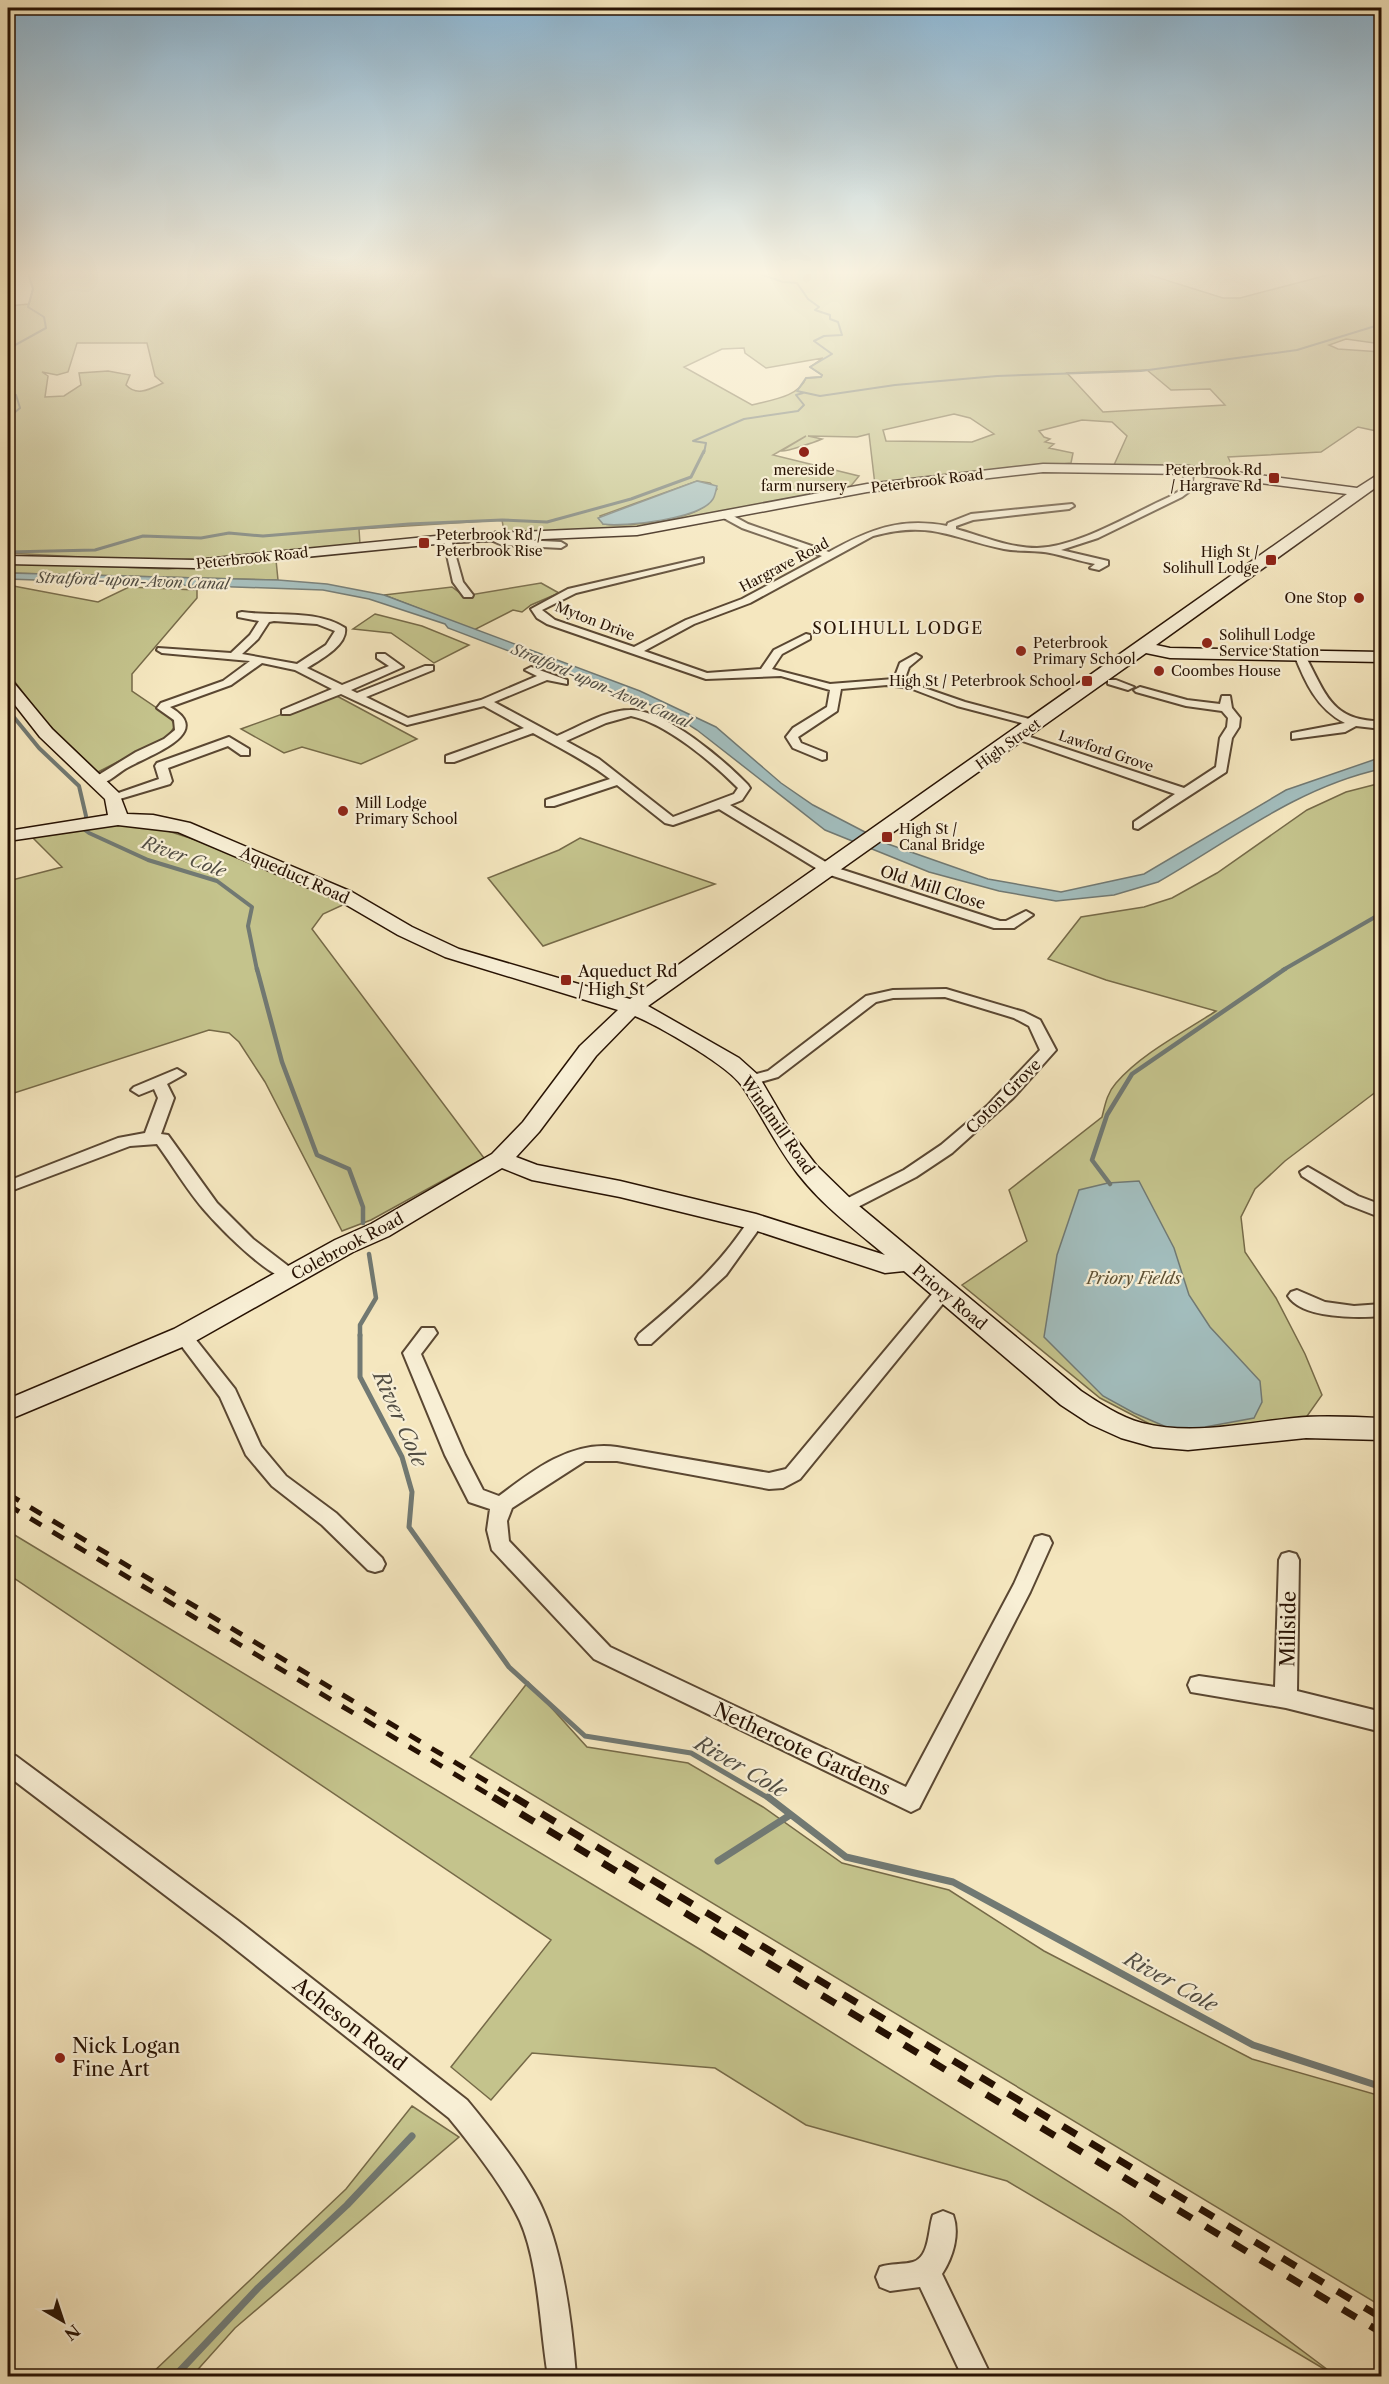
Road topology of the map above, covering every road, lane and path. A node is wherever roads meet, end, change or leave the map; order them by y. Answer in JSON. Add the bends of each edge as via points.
{"nodes":[{"id":1,"x":1189,"y":470,"type":"junction"},
{"id":2,"x":1382,"y":476,"type":"edge"},
{"id":3,"x":1360,"y":492,"type":"junction"},
{"id":4,"x":1069,"y":506,"type":"dead end"},
{"id":5,"x":723,"y":514,"type":"junction"},
{"id":6,"x":952,"y":528,"type":"junction"},
{"id":7,"x":446,"y":538,"type":"junction"},
{"id":8,"x":497,"y":538,"type":"junction"},
{"id":9,"x":481,"y":543,"type":"dead end"},
{"id":10,"x":561,"y":545,"type":"dead end"},
{"id":11,"x":1051,"y":550,"type":"junction"},
{"id":12,"x":831,"y":555,"type":"junction"},
{"id":13,"x":8,"y":560,"type":"edge"},
{"id":14,"x":699,"y":560,"type":"dead end"},
{"id":15,"x":1095,"y":568,"type":"dead end"},
{"id":16,"x":468,"y":595,"type":"dead end"},
{"id":17,"x":242,"y":615,"type":"dead end"},
{"id":18,"x":266,"y":619,"type":"junction"},
{"id":19,"x":781,"y":637,"type":"dead end"},
{"id":20,"x":806,"y":637,"type":"dead end"},
{"id":21,"x":795,"y":643,"type":"junction"},
{"id":22,"x":1142,"y":647,"type":"junction"},
{"id":23,"x":161,"y":650,"type":"dead end"},
{"id":24,"x":633,"y":652,"type":"junction"},
{"id":25,"x":1299,"y":654,"type":"junction"},
{"id":26,"x":381,"y":656,"type":"dead end"},
{"id":27,"x":233,"y":657,"type":"junction"},
{"id":28,"x":1382,"y":657,"type":"edge"},
{"id":29,"x":916,"y":658,"type":"dead end"},
{"id":30,"x":260,"y":659,"type":"junction"},
{"id":31,"x":299,"y":668,"type":"junction"},
{"id":32,"x":429,"y":668,"type":"dead end"},
{"id":33,"x":531,"y":670,"type":"dead end"},
{"id":34,"x":765,"y":672,"type":"junction"},
{"id":35,"x":547,"y":676,"type":"junction"},
{"id":36,"x":562,"y":682,"type":"dead end"},
{"id":37,"x":1112,"y":682,"type":"dead end"},
{"id":38,"x":898,"y":683,"type":"junction"},
{"id":39,"x":8,"y":686,"type":"edge"},
{"id":40,"x":836,"y":686,"type":"junction"},
{"id":41,"x":1128,"y":687,"type":"dead end"},
{"id":42,"x":340,"y":689,"type":"junction"},
{"id":43,"x":1140,"y":690,"type":"dead end"},
{"id":44,"x":357,"y":697,"type":"junction"},
{"id":45,"x":148,"y":700,"type":"dead end"},
{"id":46,"x":485,"y":702,"type":"junction"},
{"id":47,"x":165,"y":705,"type":"junction"},
{"id":48,"x":286,"y":712,"type":"dead end"},
{"id":49,"x":1033,"y":723,"type":"junction"},
{"id":50,"x":1352,"y":724,"type":"junction"},
{"id":51,"x":1382,"y":725,"type":"edge"},
{"id":52,"x":532,"y":729,"type":"junction"},
{"id":53,"x":1017,"y":736,"type":"junction"},
{"id":54,"x":1296,"y":736,"type":"dead end"},
{"id":55,"x":554,"y":742,"type":"junction"},
{"id":56,"x":245,"y":752,"type":"dead end"},
{"id":57,"x":439,"y":752,"type":"dead end"},
{"id":58,"x":822,"y":756,"type":"dead end"},
{"id":59,"x":620,"y":780,"type":"junction"},
{"id":60,"x":96,"y":782,"type":"junction"},
{"id":61,"x":1185,"y":793,"type":"junction"},
{"id":62,"x":112,"y":797,"type":"junction"},
{"id":63,"x":550,"y":803,"type":"dead end"},
{"id":64,"x":720,"y":804,"type":"junction"},
{"id":65,"x":1156,"y":813,"type":"junction"},
{"id":66,"x":118,"y":819,"type":"junction"},
{"id":67,"x":1170,"y":819,"type":"dead end"},
{"id":68,"x":1138,"y":825,"type":"dead end"},
{"id":69,"x":8,"y":836,"type":"edge"},
{"id":70,"x":829,"y":870,"type":"junction"},
{"id":71,"x":1026,"y":915,"type":"dead end"},
{"id":72,"x":632,"y":1008,"type":"junction"},
{"id":73,"x":177,"y":1074,"type":"dead end"},
{"id":74,"x":750,"y":1080,"type":"junction"},
{"id":75,"x":159,"y":1083,"type":"junction"},
{"id":76,"x":139,"y":1090,"type":"dead end"},
{"id":77,"x":152,"y":1137,"type":"junction"},
{"id":78,"x":500,"y":1159,"type":"junction"},
{"id":79,"x":1308,"y":1172,"type":"dead end"},
{"id":80,"x":8,"y":1187,"type":"edge"},
{"id":81,"x":844,"y":1207,"type":"junction"},
{"id":82,"x":1382,"y":1212,"type":"edge"},
{"id":83,"x":756,"y":1222,"type":"junction"},
{"id":84,"x":910,"y":1262,"type":"junction"},
{"id":85,"x":290,"y":1276,"type":"junction"},
{"id":86,"x":944,"y":1291,"type":"junction"},
{"id":87,"x":1296,"y":1296,"type":"dead end"},
{"id":88,"x":1382,"y":1310,"type":"edge"},
{"id":89,"x":428,"y":1333,"type":"dead end"},
{"id":90,"x":183,"y":1336,"type":"junction"},
{"id":91,"x":645,"y":1339,"type":"dead end"},
{"id":92,"x":8,"y":1410,"type":"edge"},
{"id":93,"x":1382,"y":1429,"type":"edge"},
{"id":94,"x":502,"y":1505,"type":"junction"},
{"id":95,"x":1042,"y":1542,"type":"dead end"},
{"id":96,"x":1289,"y":1560,"type":"dead end"},
{"id":97,"x":375,"y":1564,"type":"dead end"},
{"id":98,"x":1199,"y":1685,"type":"dead end"},
{"id":99,"x":1286,"y":1698,"type":"junction"},
{"id":100,"x":1382,"y":1722,"type":"edge"},
{"id":101,"x":8,"y":1763,"type":"edge"},
{"id":102,"x":944,"y":2225,"type":"dead end"},
{"id":103,"x":927,"y":2272,"type":"junction"},
{"id":104,"x":890,"y":2277,"type":"dead end"},
{"id":105,"x":562,"y":2376,"type":"edge"},
{"id":106,"x":977,"y":2376,"type":"edge"}],
"edges":[{"from":1,"to":3,"type":"street","name":"Peterbrook Road"},
{"from":1,"to":5,"type":"street","name":"Peterbrook Road","via":[[1074,466],[1018,470],[867,488]]},
{"from":1,"to":11,"type":"street","name":"Hargrave Road","via":[[1185,491],[1174,499],[1114,528]]},
{"from":2,"to":3,"type":"street","name":"High Street"},
{"from":3,"to":22,"type":"street","name":"High Street"},
{"from":4,"to":6,"type":"street","via":[[971,517],[951,525]]},
{"from":5,"to":8,"type":"street","name":"Peterbrook Road","via":[[638,531]]},
{"from":5,"to":12,"type":"street","via":[[745,526]]},
{"from":6,"to":11,"type":"street","name":"Hargrave Road","via":[[1011,547]]},
{"from":6,"to":12,"type":"street","name":"Hargrave Road","via":[[923,524],[890,527]]},
{"from":7,"to":8,"type":"street","name":"Peterbrook Road"},
{"from":7,"to":13,"type":"street","name":"Peterbrook Road","via":[[195,564]]},
{"from":7,"to":16,"type":"street","via":[[458,582]]},
{"from":8,"to":9,"type":"street","name":"Peterbrook Road"},
{"from":8,"to":10,"type":"street","name":"Peterbrook Road"},
{"from":11,"to":15,"type":"street","name":"Hargrave Road","via":[[1104,563]]},
{"from":12,"to":24,"type":"street","name":"Hargrave Road","via":[[746,600],[690,622]]},
{"from":14,"to":24,"type":"street","name":"Myton Drive","via":[[682,561],[572,591],[536,609],[551,622]]},
{"from":17,"to":18,"type":"street"},
{"from":18,"to":27,"type":"street"},
{"from":18,"to":31,"type":"street","via":[[326,622],[341,630],[323,652]]},
{"from":19,"to":21,"type":"street"},
{"from":20,"to":21,"type":"street"},
{"from":21,"to":34,"type":"street","via":[[778,652]]},
{"from":22,"to":25,"type":"street","via":[[1170,652]]},
{"from":22,"to":49,"type":"street","name":"High Street"},
{"from":23,"to":27,"type":"street"},
{"from":24,"to":34,"type":"street","name":"Myton Drive","via":[[706,676]]},
{"from":25,"to":28,"type":"street"},
{"from":25,"to":50,"type":"street","via":[[1310,682],[1323,700]]},
{"from":26,"to":42,"type":"street","via":[[397,667]]},
{"from":27,"to":30,"type":"street"},
{"from":29,"to":38,"type":"street","via":[[904,665]]},
{"from":30,"to":31,"type":"street"},
{"from":30,"to":47,"type":"street","via":[[227,683]]},
{"from":31,"to":42,"type":"street"},
{"from":32,"to":44,"type":"street"},
{"from":33,"to":35,"type":"street"},
{"from":34,"to":40,"type":"street","name":"Myton Drive"},
{"from":35,"to":36,"type":"street"},
{"from":35,"to":46,"type":"street"},
{"from":37,"to":41,"type":"street"},
{"from":38,"to":40,"type":"street","name":"Myton Drive"},
{"from":38,"to":49,"type":"street","name":"Myton Drive"},
{"from":39,"to":60,"type":"street","via":[[46,733]]},
{"from":40,"to":58,"type":"street","via":[[833,709],[792,737],[797,745]]},
{"from":42,"to":44,"type":"street"},
{"from":42,"to":48,"type":"street"},
{"from":43,"to":61,"type":"street","via":[[1186,703],[1226,703],[1234,718],[1222,769]]},
{"from":44,"to":46,"type":"street","via":[[407,722]]},
{"from":45,"to":47,"type":"street"},
{"from":46,"to":52,"type":"street"},
{"from":47,"to":60,"type":"street","via":[[162,708],[178,716],[181,731]]},
{"from":49,"to":53,"type":"street","name":"High Street"},
{"from":50,"to":51,"type":"street"},
{"from":50,"to":54,"type":"street"},
{"from":52,"to":55,"type":"street"},
{"from":52,"to":57,"type":"street","via":[[454,763]]},
{"from":53,"to":61,"type":"street","name":"Lawford Grove"},
{"from":53,"to":70,"type":"street","name":"High Street"},
{"from":55,"to":59,"type":"street","via":[[595,762]]},
{"from":55,"to":64,"type":"street","via":[[622,715],[639,713],[673,730],[744,788],[738,797]]},
{"from":56,"to":62,"type":"street","via":[[229,741],[161,766],[166,781]]},
{"from":59,"to":63,"type":"street"},
{"from":59,"to":64,"type":"street","via":[[673,821]]},
{"from":60,"to":62,"type":"street"},
{"from":61,"to":65,"type":"street"},
{"from":62,"to":66,"type":"street"},
{"from":64,"to":70,"type":"street","name":"Old Mill Close"},
{"from":65,"to":67,"type":"street"},
{"from":65,"to":68,"type":"street"},
{"from":66,"to":69,"type":"street","name":"Aqueduct Road"},
{"from":66,"to":72,"type":"street","name":"Aqueduct Road","via":[[183,827],[345,896],[452,953]]},
{"from":70,"to":71,"type":"street","name":"Old Mill Close","via":[[999,925],[1009,926]]},
{"from":70,"to":72,"type":"street","name":"High Street"},
{"from":72,"to":74,"type":"street","name":"Windmill Road","via":[[718,1053]]},
{"from":72,"to":78,"type":"street","name":"Colebrook Road","via":[[588,1051],[531,1127]]},
{"from":73,"to":75,"type":"street"},
{"from":74,"to":81,"type":"street","name":"Windmill Road","via":[[784,1139],[808,1171]]},
{"from":74,"to":81,"type":"street","name":"Coton Grove","via":[[773,1074],[871,999],[893,994],[946,993],[1035,1023],[1048,1050],[1014,1088],[929,1162]]},
{"from":75,"to":76,"type":"street"},
{"from":75,"to":77,"type":"street","via":[[166,1098]]},
{"from":77,"to":80,"type":"street","via":[[124,1142]]},
{"from":77,"to":85,"type":"street","via":[[168,1144],[211,1207],[247,1243]]},
{"from":78,"to":83,"type":"street","name":"Priory Road","via":[[532,1172]]},
{"from":78,"to":85,"type":"street","name":"Colebrook Road","via":[[380,1230]]},
{"from":79,"to":82,"type":"street","via":[[1352,1200]]},
{"from":81,"to":84,"type":"street","name":"Windmill Road"},
{"from":83,"to":84,"type":"street","name":"Priory Road","via":[[885,1264]]},
{"from":83,"to":91,"type":"street","via":[[717,1277]]},
{"from":84,"to":86,"type":"street","name":"Priory Road"},
{"from":85,"to":90,"type":"street","name":"Colebrook Road"},
{"from":86,"to":93,"type":"street","name":"Priory Road","via":[[1071,1398],[1128,1429],[1172,1438],[1296,1428]]},
{"from":86,"to":94,"type":"street","via":[[793,1474],[783,1480],[769,1481],[599,1451],[579,1455],[558,1466]]},
{"from":87,"to":88,"type":"street","via":[[1322,1308]]},
{"from":89,"to":94,"type":"street","via":[[412,1353],[455,1455],[477,1496]]},
{"from":90,"to":92,"type":"street","name":"Colebrook Road"},
{"from":90,"to":97,"type":"street","via":[[228,1394],[253,1450],[279,1481],[329,1519]]},
{"from":94,"to":95,"type":"street","name":"Nethercote Gardens","via":[[496,1523],[499,1544],[602,1653],[911,1801]]},
{"from":96,"to":99,"type":"street","name":"Millside"},
{"from":98,"to":99,"type":"street"},
{"from":99,"to":100,"type":"street"},
{"from":101,"to":105,"type":"street","name":"Acheson Road","via":[[228,1928],[458,2109],[484,2141],[532,2216],[548,2275]]},
{"from":102,"to":103,"type":"street","via":[[940,2253]]},
{"from":103,"to":104,"type":"street","via":[[911,2278]]},
{"from":103,"to":106,"type":"street"}]}
